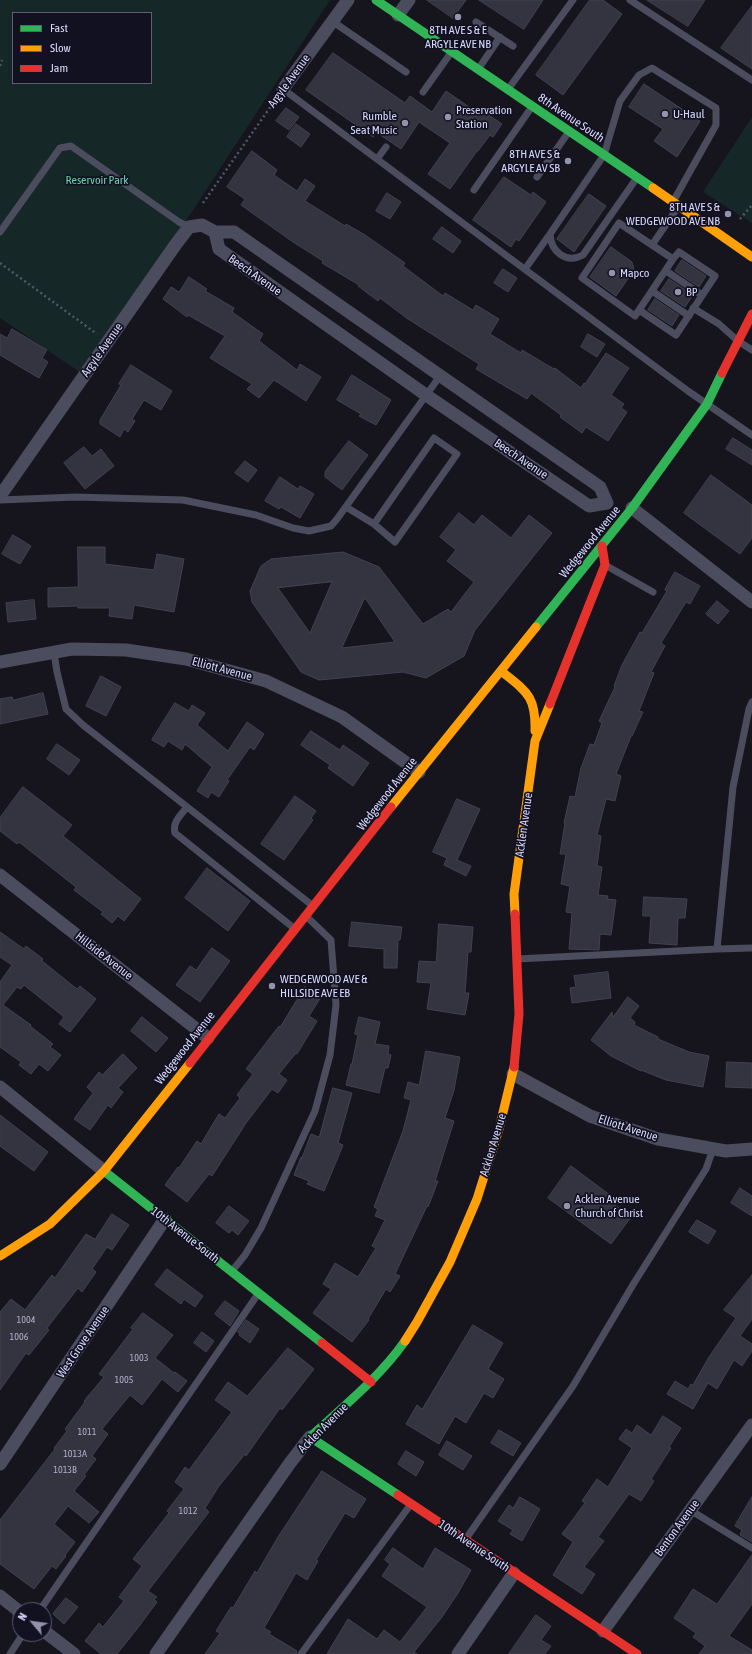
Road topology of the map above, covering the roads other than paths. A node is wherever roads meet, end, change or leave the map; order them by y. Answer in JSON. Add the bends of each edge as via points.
{"nodes":[{"id":1,"x":348,"y":0,"type":"edge"},
{"id":2,"x":376,"y":0,"type":"edge"},
{"id":3,"x":409,"y":0,"type":"edge"},
{"id":4,"x":573,"y":0,"type":"edge"},
{"id":5,"x":630,"y":0,"type":"edge"},
{"id":6,"x":398,"y":15,"type":"junction"},
{"id":7,"x":332,"y":21,"type":"junction"},
{"id":8,"x":476,"y":22,"type":"dead end"},
{"id":9,"x":500,"y":37,"type":"junction"},
{"id":10,"x":513,"y":46,"type":"dead end"},
{"id":11,"x":452,"y":52,"type":"junction"},
{"id":12,"x":478,"y":69,"type":"junction"},
{"id":13,"x":406,"y":72,"type":"dead end"},
{"id":14,"x":752,"y":80,"type":"edge"},
{"id":15,"x":283,"y":89,"type":"joint"},
{"id":16,"x":508,"y":90,"type":"junction"},
{"id":17,"x":423,"y":92,"type":"dead end"},
{"id":18,"x":532,"y":106,"type":"junction"},
{"id":19,"x":570,"y":132,"type":"junction"},
{"id":20,"x":386,"y":147,"type":"dead end"},
{"id":21,"x":604,"y":155,"type":"junction"},
{"id":22,"x":377,"y":159,"type":"junction"},
{"id":23,"x":537,"y":177,"type":"dead end"},
{"id":24,"x":638,"y":178,"type":"junction"},
{"id":25,"x":474,"y":190,"type":"dead end"},
{"id":26,"x":676,"y":204,"type":"junction"},
{"id":27,"x":189,"y":227,"type":"junction"},
{"id":28,"x":0,"y":232,"type":"edge"},
{"id":29,"x":215,"y":232,"type":"junction"},
{"id":30,"x":550,"y":234,"type":"junction"},
{"id":31,"x":652,"y":245,"type":"junction"},
{"id":32,"x":752,"y":257,"type":"edge"},
{"id":33,"x":673,"y":259,"type":"junction"},
{"id":34,"x":525,"y":269,"type":"junction"},
{"id":35,"x":666,"y":271,"type":"junction"},
{"id":36,"x":652,"y":291,"type":"junction"},
{"id":37,"x":702,"y":295,"type":"junction"},
{"id":38,"x":693,"y":308,"type":"junction"},
{"id":39,"x":639,"y":310,"type":"junction"},
{"id":40,"x":752,"y":314,"type":"edge"},
{"id":41,"x":689,"y":316,"type":"junction"},
{"id":42,"x":738,"y":341,"type":"junction"},
{"id":43,"x":752,"y":350,"type":"edge"},
{"id":44,"x":408,"y":355,"type":"junction"},
{"id":45,"x":396,"y":373,"type":"junction"},
{"id":46,"x":440,"y":376,"type":"junction"},
{"id":47,"x":426,"y":395,"type":"junction"},
{"id":48,"x":707,"y":404,"type":"junction"},
{"id":49,"x":752,"y":435,"type":"edge"},
{"id":50,"x":0,"y":496,"type":"edge"},
{"id":51,"x":0,"y":500,"type":"edge"},
{"id":52,"x":607,"y":503,"type":"junction"},
{"id":53,"x":346,"y":506,"type":"junction"},
{"id":54,"x":629,"y":512,"type":"junction"},
{"id":55,"x":374,"y":524,"type":"junction"},
{"id":56,"x":602,"y":546,"type":"junction"},
{"id":57,"x":605,"y":565,"type":"junction"},
{"id":58,"x":653,"y":592,"type":"dead end"},
{"id":59,"x":752,"y":602,"type":"edge"},
{"id":60,"x":54,"y":653,"type":"junction"},
{"id":61,"x":0,"y":662,"type":"edge"},
{"id":62,"x":501,"y":671,"type":"junction"},
{"id":63,"x":752,"y":702,"type":"edge"},
{"id":64,"x":535,"y":741,"type":"junction"},
{"id":65,"x":419,"y":772,"type":"junction"},
{"id":66,"x":187,"y":807,"type":"junction"},
{"id":67,"x":0,"y":874,"type":"edge"},
{"id":68,"x":313,"y":906,"type":"junction"},
{"id":69,"x":306,"y":916,"type":"junction"},
{"id":70,"x":295,"y":929,"type":"junction"},
{"id":71,"x":717,"y":948,"type":"junction"},
{"id":72,"x":752,"y":948,"type":"edge"},
{"id":73,"x":517,"y":959,"type":"junction"},
{"id":74,"x":208,"y":1038,"type":"junction"},
{"id":75,"x":513,"y":1074,"type":"junction"},
{"id":76,"x":0,"y":1087,"type":"edge"},
{"id":77,"x":713,"y":1149,"type":"junction"},
{"id":78,"x":752,"y":1149,"type":"edge"},
{"id":79,"x":104,"y":1171,"type":"junction"},
{"id":80,"x":165,"y":1219,"type":"junction"},
{"id":81,"x":0,"y":1256,"type":"edge"},
{"id":82,"x":232,"y":1271,"type":"junction"},
{"id":83,"x":259,"y":1293,"type":"junction"},
{"id":84,"x":371,"y":1382,"type":"junction"},
{"id":85,"x":752,"y":1425,"type":"edge"},
{"id":86,"x":310,"y":1437,"type":"junction"},
{"id":87,"x":0,"y":1464,"type":"edge"},
{"id":88,"x":411,"y":1504,"type":"junction"},
{"id":89,"x":690,"y":1510,"type":"junction"},
{"id":90,"x":465,"y":1540,"type":"junction"},
{"id":91,"x":752,"y":1548,"type":"edge"},
{"id":92,"x":514,"y":1573,"type":"junction"},
{"id":93,"x":0,"y":1596,"type":"edge"},
{"id":94,"x":46,"y":1602,"type":"edge"},
{"id":95,"x":12,"y":1606,"type":"edge"},
{"id":96,"x":603,"y":1631,"type":"junction"},
{"id":97,"x":52,"y":1636,"type":"edge"},
{"id":98,"x":18,"y":1642,"type":"edge"},
{"id":99,"x":10,"y":1654,"type":"edge"},
{"id":100,"x":74,"y":1654,"type":"edge"},
{"id":101,"x":156,"y":1654,"type":"edge"},
{"id":102,"x":301,"y":1654,"type":"edge"},
{"id":103,"x":458,"y":1654,"type":"edge"},
{"id":104,"x":637,"y":1654,"type":"edge"}],
"edges":[{"from":1,"to":7,"type":"street","name":"Argyle Avenue"},
{"from":2,"to":6,"type":"street","name":"8th Avenue South"},
{"from":3,"to":6,"type":"street"},
{"from":4,"to":16,"type":"lane"},
{"from":5,"to":14,"type":"lane"},
{"from":6,"to":11,"type":"street","name":"8th Avenue South"},
{"from":7,"to":13,"type":"lane"},
{"from":7,"to":15,"type":"street","name":"Argyle Avenue"},
{"from":8,"to":9,"type":"lane"},
{"from":9,"to":10,"type":"lane"},
{"from":9,"to":12,"type":"lane"},
{"from":11,"to":12,"type":"street","name":"8th Avenue South"},
{"from":11,"to":17,"type":"lane"},
{"from":12,"to":16,"type":"street","name":"8th Avenue South"},
{"from":15,"to":22,"type":"lane"},
{"from":16,"to":18,"type":"street","name":"8th Avenue South"},
{"from":18,"to":19,"type":"street","name":"8th Avenue South"},
{"from":18,"to":25,"type":"lane"},
{"from":19,"to":21,"type":"street","name":"8th Avenue South"},
{"from":19,"to":23,"type":"lane"},
{"from":20,"to":22,"type":"lane"},
{"from":21,"to":24,"type":"street","name":"8th Avenue South"},
{"from":21,"to":26,"type":"lane","via":[[620,102],[638,75],[652,68],[716,108],[716,125]]},
{"from":21,"to":30,"type":"lane"},
{"from":22,"to":34,"type":"lane"},
{"from":24,"to":26,"type":"street","name":"8th Avenue South"},
{"from":24,"to":30,"type":"lane","via":[[583,255],[576,259],[566,258],[556,252],[550,243]]},
{"from":26,"to":31,"type":"lane"},
{"from":26,"to":32,"type":"street","name":"8th Avenue South"},
{"from":27,"to":28,"type":"lane","via":[[71,146],[60,148]]},
{"from":27,"to":29,"type":"street","via":[[202,225]]},
{"from":27,"to":50,"type":"street","name":"Argyle Avenue"},
{"from":29,"to":44,"type":"street","name":"Beech Avenue","via":[[234,232]]},
{"from":29,"to":45,"type":"street","name":"Beech Avenue","via":[[219,249]]},
{"from":30,"to":34,"type":"lane"},
{"from":31,"to":33,"type":"lane"},
{"from":31,"to":39,"type":"lane","via":[[619,223],[582,278],[635,316]]},
{"from":33,"to":35,"type":"lane"},
{"from":33,"to":37,"type":"lane","via":[[679,252],[714,276]]},
{"from":34,"to":48,"type":"lane"},
{"from":35,"to":36,"type":"lane"},
{"from":35,"to":37,"type":"lane"},
{"from":36,"to":39,"type":"lane"},
{"from":36,"to":41,"type":"lane"},
{"from":37,"to":38,"type":"lane"},
{"from":38,"to":41,"type":"lane"},
{"from":38,"to":42,"type":"lane","via":[[719,324]]},
{"from":39,"to":41,"type":"lane","via":[[676,335]]},
{"from":40,"to":42,"type":"street","name":"Wedgewood Avenue"},
{"from":42,"to":43,"type":"lane"},
{"from":42,"to":48,"type":"street","name":"Wedgewood Avenue"},
{"from":44,"to":45,"type":"street"},
{"from":44,"to":46,"type":"street","name":"Beech Avenue"},
{"from":45,"to":47,"type":"street","name":"Beech Avenue"},
{"from":46,"to":47,"type":"lane"},
{"from":46,"to":52,"type":"street","name":"Beech Avenue","via":[[600,487]]},
{"from":47,"to":52,"type":"street","name":"Beech Avenue","via":[[590,506]]},
{"from":47,"to":53,"type":"lane"},
{"from":48,"to":49,"type":"lane"},
{"from":48,"to":54,"type":"street","name":"Wedgewood Avenue"},
{"from":51,"to":53,"type":"lane","via":[[76,497],[183,500],[256,515],[309,531],[330,526]]},
{"from":52,"to":54,"type":"street"},
{"from":53,"to":55,"type":"lane"},
{"from":54,"to":56,"type":"street","name":"Wedgewood Avenue"},
{"from":54,"to":59,"type":"street"},
{"from":55,"to":55,"type":"lane","via":[[395,542],[457,454],[434,438]]},
{"from":56,"to":57,"type":"street"},
{"from":56,"to":62,"type":"street","name":"Wedgewood Avenue"},
{"from":57,"to":58,"type":"lane"},
{"from":57,"to":64,"type":"street","name":"Acklen Avenue"},
{"from":60,"to":61,"type":"street","name":"Elliott Avenue"},
{"from":60,"to":65,"type":"street","name":"Elliott Avenue","via":[[72,649],[126,650],[186,659],[266,681],[342,717]]},
{"from":60,"to":66,"type":"lane","via":[[66,709]]},
{"from":62,"to":64,"type":"street","via":[[531,695],[536,715]]},
{"from":62,"to":65,"type":"street","name":"Wedgewood Avenue"},
{"from":63,"to":71,"type":"lane","via":[[733,787]]},
{"from":64,"to":73,"type":"street","name":"Acklen Avenue","via":[[514,894]]},
{"from":65,"to":68,"type":"street","name":"Wedgewood Avenue"},
{"from":66,"to":68,"type":"lane"},
{"from":66,"to":70,"type":"lane","via":[[175,823],[175,832]]},
{"from":67,"to":74,"type":"street","name":"Hillside Avenue"},
{"from":68,"to":69,"type":"street","name":"Wedgewood Avenue"},
{"from":69,"to":70,"type":"street","name":"Wedgewood Avenue"},
{"from":69,"to":82,"type":"lane","via":[[331,940],[336,1005],[330,1055],[315,1111],[293,1161],[261,1228]]},
{"from":70,"to":74,"type":"street","name":"Wedgewood Avenue"},
{"from":71,"to":72,"type":"lane"},
{"from":71,"to":73,"type":"lane"},
{"from":73,"to":75,"type":"street","name":"Acklen Avenue","via":[[519,1014]]},
{"from":74,"to":79,"type":"street","name":"Wedgewood Avenue"},
{"from":75,"to":77,"type":"street","name":"Elliott Avenue","via":[[590,1116],[658,1139]]},
{"from":75,"to":84,"type":"street","name":"Acklen Avenue","via":[[477,1199],[450,1262],[399,1350]]},
{"from":76,"to":79,"type":"street","name":"10th Avenue South"},
{"from":77,"to":78,"type":"street","name":"Elliott Avenue"},
{"from":77,"to":90,"type":"lane","via":[[706,1169],[573,1386]]},
{"from":79,"to":80,"type":"street","name":"10th Avenue South"},
{"from":79,"to":81,"type":"street","name":"Wedgewood Avenue","via":[[50,1224]]},
{"from":80,"to":82,"type":"street","name":"10th Avenue South"},
{"from":80,"to":87,"type":"street","name":"West Grove Avenue"},
{"from":82,"to":83,"type":"street","name":"10th Avenue South"},
{"from":83,"to":84,"type":"street","name":"10th Avenue South"},
{"from":83,"to":94,"type":"lane"},
{"from":84,"to":86,"type":"street","name":"Acklen Avenue"},
{"from":85,"to":89,"type":"street","name":"Benton Avenue"},
{"from":86,"to":88,"type":"street","name":"10th Avenue South"},
{"from":86,"to":101,"type":"street","name":"Acklen Avenue"},
{"from":88,"to":90,"type":"street","name":"10th Avenue South"},
{"from":88,"to":102,"type":"lane"},
{"from":89,"to":91,"type":"lane"},
{"from":89,"to":96,"type":"street","name":"Benton Avenue"},
{"from":90,"to":92,"type":"street","name":"10th Avenue South"},
{"from":92,"to":96,"type":"street","name":"10th Avenue South"},
{"from":92,"to":103,"type":"street"},
{"from":93,"to":95,"type":"street"},
{"from":96,"to":104,"type":"street","name":"10th Avenue South","via":[[622,1648]]},
{"from":97,"to":100,"type":"street"},
{"from":98,"to":99,"type":"lane"}]}
